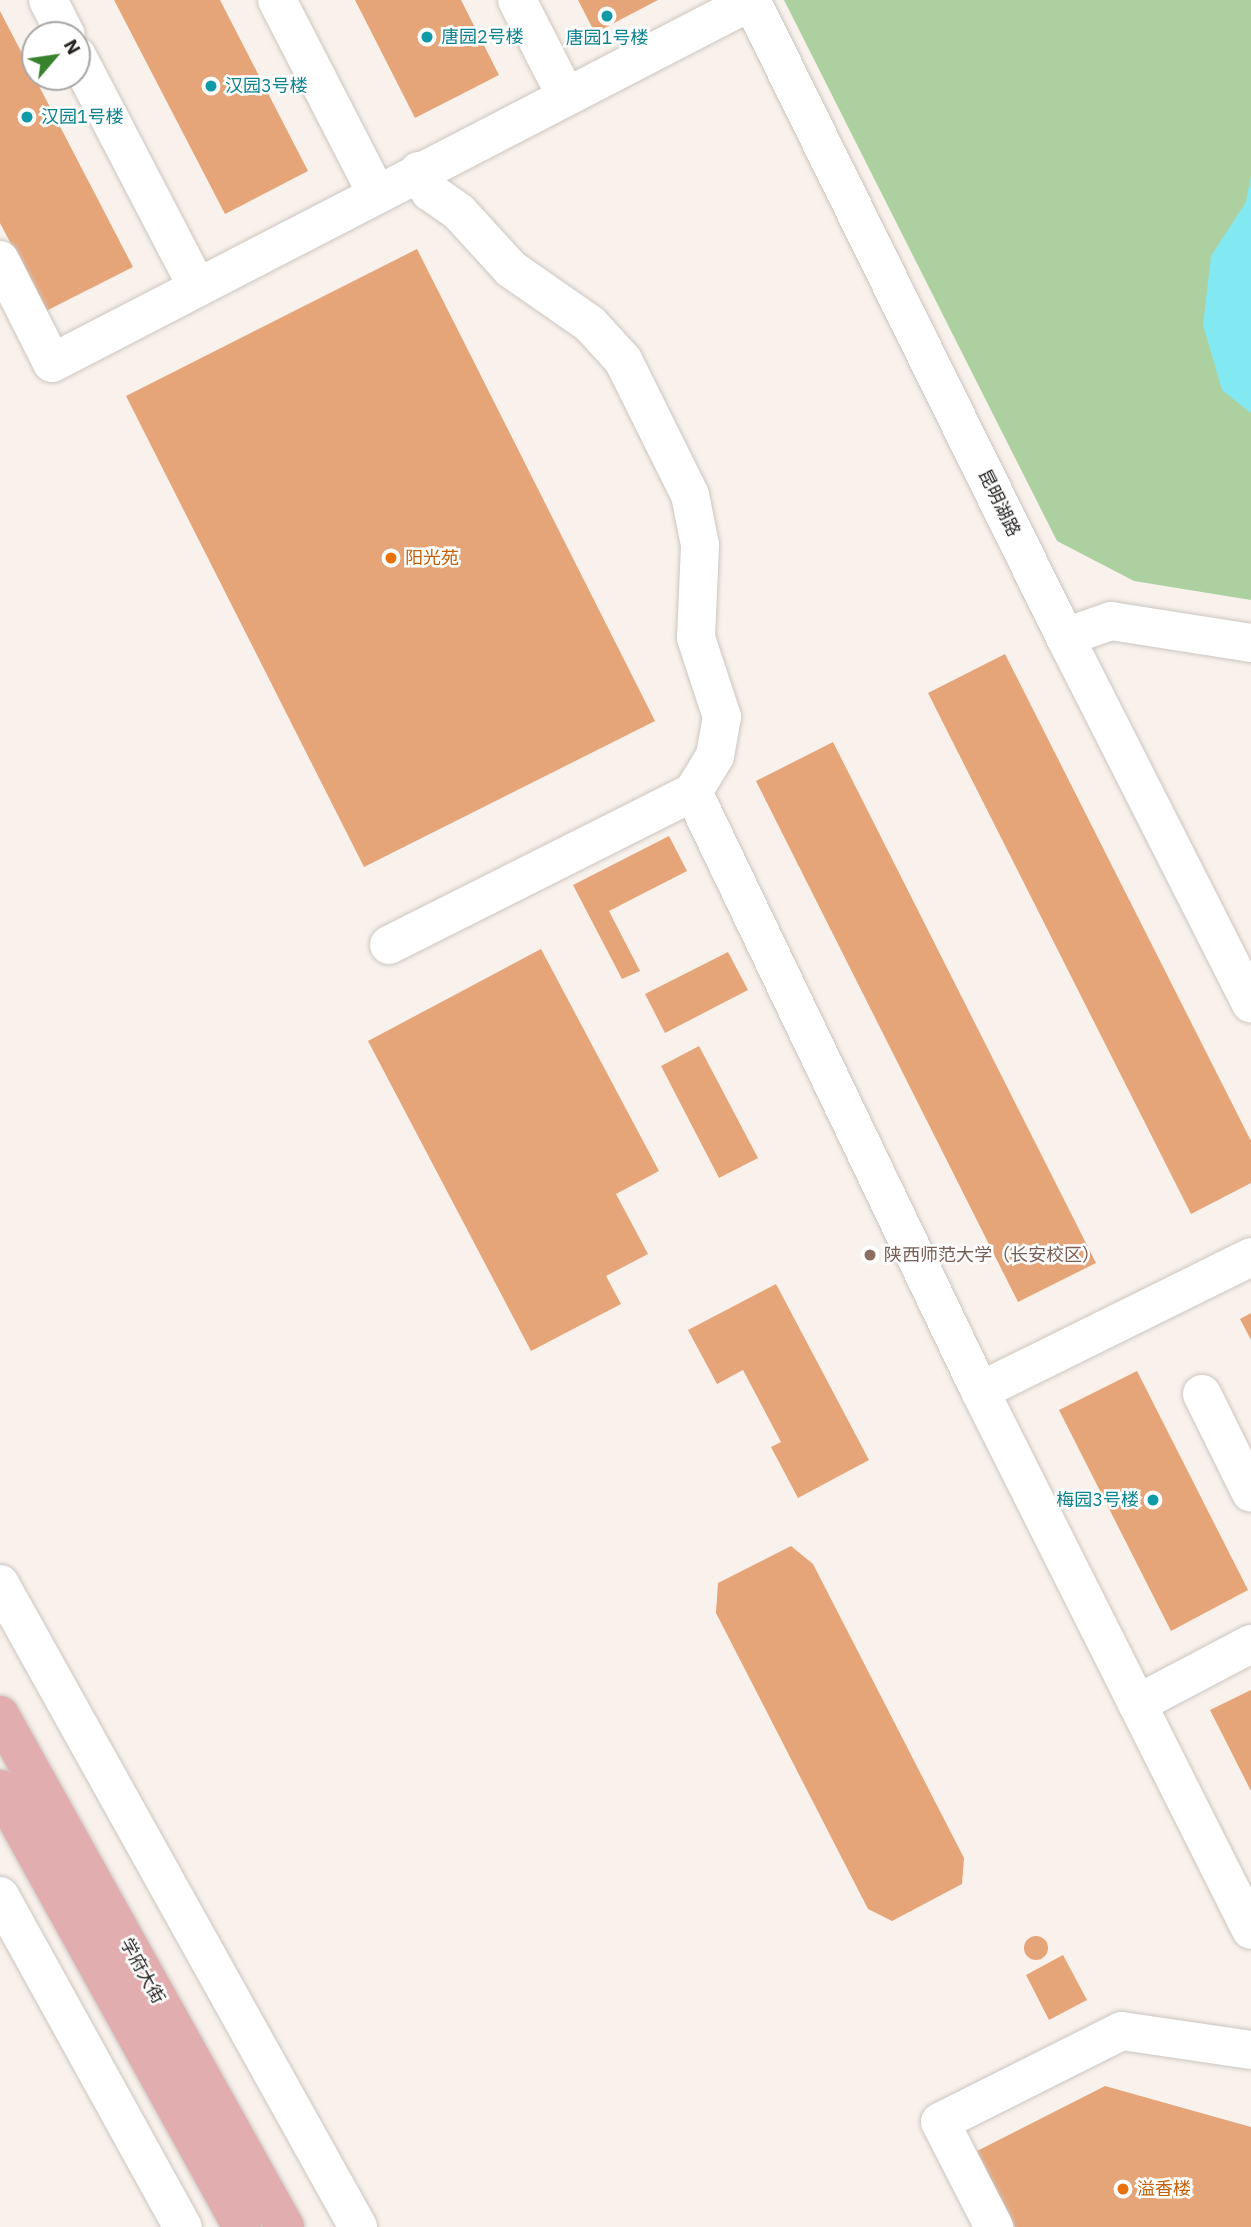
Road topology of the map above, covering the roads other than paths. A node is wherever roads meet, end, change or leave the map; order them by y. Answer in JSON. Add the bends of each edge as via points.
{"nodes":[{"id":1,"x":48,"y":0,"type":"edge"},
{"id":2,"x":277,"y":0,"type":"edge"},
{"id":3,"x":517,"y":0,"type":"edge"},
{"id":4,"x":751,"y":0,"type":"edge"},
{"id":5,"x":59,"y":21,"type":"edge"},
{"id":6,"x":91,"y":83,"type":"edge"},
{"id":7,"x":566,"y":96,"type":"junction"},
{"id":8,"x":419,"y":170,"type":"junction"},
{"id":9,"x":376,"y":192,"type":"junction"},
{"id":10,"x":0,"y":260,"type":"edge"},
{"id":11,"x":197,"y":287,"type":"junction"},
{"id":12,"x":1065,"y":637,"type":"junction"},
{"id":13,"x":1251,"y":643,"type":"edge"},
{"id":14,"x":693,"y":792,"type":"junction"},
{"id":15,"x":389,"y":945,"type":"dead end"},
{"id":16,"x":1251,"y":1004,"type":"edge"},
{"id":17,"x":1251,"y":1256,"type":"edge"},
{"id":18,"x":980,"y":1391,"type":"junction"},
{"id":19,"x":1202,"y":1394,"type":"dead end"},
{"id":20,"x":1251,"y":1493,"type":"edge"},
{"id":21,"x":0,"y":1584,"type":"edge"},
{"id":22,"x":1251,"y":1644,"type":"edge"},
{"id":23,"x":1137,"y":1704,"type":"junction"},
{"id":24,"x":0,"y":1715,"type":"edge"},
{"id":25,"x":0,"y":1789,"type":"edge"},
{"id":26,"x":0,"y":1896,"type":"edge"},
{"id":27,"x":1251,"y":1930,"type":"edge"},
{"id":28,"x":1251,"y":2050,"type":"edge"},
{"id":29,"x":183,"y":2227,"type":"edge"},
{"id":30,"x":242,"y":2227,"type":"edge"},
{"id":31,"x":285,"y":2227,"type":"edge"},
{"id":32,"x":358,"y":2227,"type":"edge"},
{"id":33,"x":993,"y":2227,"type":"edge"}],
"edges":[{"from":1,"to":5,"type":"street"},
{"from":2,"to":9,"type":"street"},
{"from":3,"to":7,"type":"street"},
{"from":4,"to":7,"type":"street"},
{"from":4,"to":12,"type":"street","name":"昆明湖路"},
{"from":6,"to":11,"type":"street"},
{"from":7,"to":8,"type":"street"},
{"from":8,"to":9,"type":"street"},
{"from":8,"to":14,"type":"street","via":[[430,192],[459,212],[511,269],[590,324],[623,360],[690,495],[700,545],[696,638],[722,717],[715,756]]},
{"from":9,"to":11,"type":"street"},
{"from":10,"to":11,"type":"street","via":[[52,363]]},
{"from":12,"to":13,"type":"street","via":[[1111,621]]},
{"from":12,"to":16,"type":"street","name":"昆明湖路"},
{"from":14,"to":15,"type":"street"},
{"from":14,"to":18,"type":"street"},
{"from":17,"to":18,"type":"street"},
{"from":18,"to":23,"type":"street"},
{"from":19,"to":20,"type":"street"},
{"from":21,"to":32,"type":"street"},
{"from":22,"to":23,"type":"street"},
{"from":23,"to":27,"type":"street"},
{"from":24,"to":31,"type":"main road","name":"学府大街"},
{"from":25,"to":30,"type":"main road","name":"学府大街"},
{"from":26,"to":29,"type":"street"},
{"from":28,"to":33,"type":"street","via":[[1122,2031],[940,2122]]}]}
